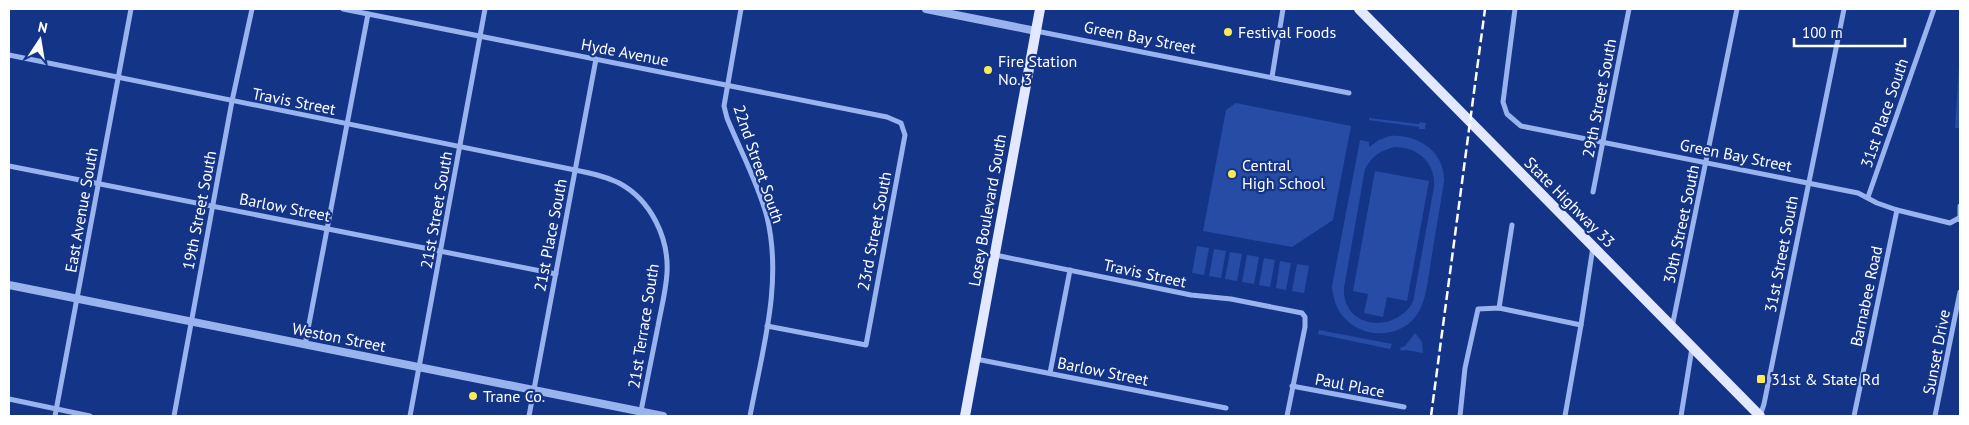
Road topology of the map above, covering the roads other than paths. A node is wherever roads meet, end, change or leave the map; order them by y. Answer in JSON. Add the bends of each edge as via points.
{"nodes":[{"id":1,"x":130,"y":9,"type":"edge"},
{"id":2,"x":252,"y":9,"type":"edge"},
{"id":3,"x":343,"y":9,"type":"edge"},
{"id":4,"x":485,"y":9,"type":"edge"},
{"id":5,"x":741,"y":9,"type":"edge"},
{"id":6,"x":926,"y":9,"type":"edge"},
{"id":7,"x":1040,"y":9,"type":"edge"},
{"id":8,"x":1283,"y":9,"type":"edge"},
{"id":9,"x":1359,"y":9,"type":"edge"},
{"id":10,"x":1515,"y":9,"type":"edge"},
{"id":11,"x":1630,"y":9,"type":"edge"},
{"id":12,"x":1736,"y":9,"type":"edge"},
{"id":13,"x":1844,"y":9,"type":"edge"},
{"id":14,"x":1934,"y":9,"type":"edge"},
{"id":15,"x":368,"y":14,"type":"junction"},
{"id":16,"x":1036,"y":30,"type":"junction"},
{"id":17,"x":480,"y":35,"type":"junction"},
{"id":18,"x":9,"y":55,"type":"edge"},
{"id":19,"x":596,"y":59,"type":"junction"},
{"id":20,"x":118,"y":78,"type":"junction"},
{"id":21,"x":1272,"y":78,"type":"junction"},
{"id":22,"x":727,"y":85,"type":"junction"},
{"id":23,"x":1349,"y":93,"type":"dead end"},
{"id":24,"x":232,"y":101,"type":"junction"},
{"id":25,"x":901,"y":123,"type":"joint"},
{"id":26,"x":347,"y":124,"type":"junction"},
{"id":27,"x":1603,"y":141,"type":"junction"},
{"id":28,"x":460,"y":146,"type":"junction"},
{"id":29,"x":1706,"y":163,"type":"junction"},
{"id":30,"x":9,"y":166,"type":"edge"},
{"id":31,"x":575,"y":170,"type":"junction"},
{"id":32,"x":98,"y":183,"type":"junction"},
{"id":33,"x":1808,"y":183,"type":"junction"},
{"id":34,"x":1593,"y":192,"type":"dead end"},
{"id":35,"x":1868,"y":198,"type":"junction"},
{"id":36,"x":213,"y":205,"type":"junction"},
{"id":37,"x":1960,"y":206,"type":"edge"},
{"id":38,"x":1896,"y":210,"type":"junction"},
{"id":39,"x":1960,"y":219,"type":"edge"},
{"id":40,"x":1512,"y":225,"type":"dead end"},
{"id":41,"x":327,"y":228,"type":"junction"},
{"id":42,"x":1593,"y":247,"type":"junction"},
{"id":43,"x":441,"y":251,"type":"junction"},
{"id":44,"x":994,"y":254,"type":"junction"},
{"id":45,"x":1070,"y":270,"type":"junction"},
{"id":46,"x":556,"y":274,"type":"junction"},
{"id":47,"x":9,"y":284,"type":"edge"},
{"id":48,"x":1960,"y":292,"type":"edge"},
{"id":49,"x":77,"y":299,"type":"junction"},
{"id":50,"x":1499,"y":308,"type":"junction"},
{"id":51,"x":191,"y":322,"type":"junction"},
{"id":52,"x":1582,"y":325,"type":"junction"},
{"id":53,"x":767,"y":326,"type":"junction"},
{"id":54,"x":1672,"y":327,"type":"junction"},
{"id":55,"x":305,"y":345,"type":"junction"},
{"id":56,"x":1692,"y":348,"type":"junction"},
{"id":57,"x":975,"y":359,"type":"junction"},
{"id":58,"x":419,"y":368,"type":"junction"},
{"id":59,"x":1050,"y":373,"type":"junction"},
{"id":60,"x":1292,"y":386,"type":"junction"},
{"id":61,"x":534,"y":391,"type":"junction"},
{"id":62,"x":9,"y":399,"type":"edge"},
{"id":63,"x":1404,"y":407,"type":"dead end"},
{"id":64,"x":1226,"y":408,"type":"dead end"},
{"id":65,"x":57,"y":410,"type":"junction"},
{"id":66,"x":641,"y":414,"type":"edge"},
{"id":67,"x":55,"y":416,"type":"edge"},
{"id":68,"x":90,"y":416,"type":"edge"},
{"id":69,"x":174,"y":416,"type":"edge"},
{"id":70,"x":410,"y":416,"type":"edge"},
{"id":71,"x":529,"y":416,"type":"edge"},
{"id":72,"x":663,"y":416,"type":"edge"},
{"id":73,"x":750,"y":416,"type":"edge"},
{"id":74,"x":964,"y":416,"type":"edge"},
{"id":75,"x":1287,"y":416,"type":"edge"},
{"id":76,"x":1460,"y":416,"type":"edge"},
{"id":77,"x":1566,"y":416,"type":"edge"},
{"id":78,"x":1681,"y":416,"type":"edge"},
{"id":79,"x":1760,"y":416,"type":"edge"},
{"id":80,"x":1854,"y":416,"type":"edge"},
{"id":81,"x":1936,"y":416,"type":"edge"}],
"edges":[{"from":1,"to":20,"type":"street","name":"East Avenue South"},
{"from":2,"to":24,"type":"street","name":"19th Street South"},
{"from":3,"to":15,"type":"street","name":"Hyde Avenue"},
{"from":4,"to":17,"type":"street","name":"21st Street South"},
{"from":5,"to":22,"type":"street","name":"22nd Street South"},
{"from":6,"to":16,"type":"street","name":"Green Bay Street"},
{"from":7,"to":16,"type":"main road","name":"Losey Boulevard South"},
{"from":8,"to":21,"type":"street"},
{"from":9,"to":42,"type":"main road","name":"State Highway 33"},
{"from":10,"to":27,"type":"street","name":"Green Bay Street","via":[[1504,96],[1507,114],[1521,126]]},
{"from":11,"to":27,"type":"street","name":"29th Street South"},
{"from":12,"to":29,"type":"street","name":"30th Street South"},
{"from":13,"to":33,"type":"street","name":"31st Street South"},
{"from":14,"to":35,"type":"street","name":"31st Place South"},
{"from":15,"to":17,"type":"street","name":"Hyde Avenue"},
{"from":15,"to":26,"type":"street"},
{"from":16,"to":21,"type":"street","name":"Green Bay Street"},
{"from":16,"to":44,"type":"main road","name":"Losey Boulevard South"},
{"from":17,"to":19,"type":"street","name":"Hyde Avenue"},
{"from":17,"to":28,"type":"street","name":"21st Street South"},
{"from":18,"to":20,"type":"street","name":"Travis Street"},
{"from":19,"to":22,"type":"street","name":"Hyde Avenue"},
{"from":19,"to":31,"type":"street","name":"21st Place South"},
{"from":20,"to":24,"type":"street","name":"Travis Street"},
{"from":20,"to":32,"type":"street","name":"East Avenue South"},
{"from":21,"to":23,"type":"street","name":"Green Bay Street"},
{"from":22,"to":25,"type":"street","name":"Hyde Avenue","via":[[887,117]]},
{"from":22,"to":53,"type":"street","name":"22nd Street South","via":[[724,106],[727,118],[758,192],[770,233],[773,281]]},
{"from":24,"to":26,"type":"street","name":"Travis Street"},
{"from":24,"to":36,"type":"street","name":"19th Street South"},
{"from":25,"to":53,"type":"street","name":"23rd Street South","via":[[905,135],[866,345]]},
{"from":26,"to":28,"type":"street","name":"Travis Street"},
{"from":26,"to":41,"type":"street"},
{"from":27,"to":29,"type":"street","name":"Green Bay Street"},
{"from":27,"to":34,"type":"street","name":"29th Street South"},
{"from":28,"to":31,"type":"street","name":"Travis Street"},
{"from":28,"to":43,"type":"street","name":"21st Street South"},
{"from":29,"to":33,"type":"street","name":"Green Bay Street"},
{"from":29,"to":54,"type":"street","name":"30th Street South"},
{"from":30,"to":32,"type":"street","name":"Barlow Street"},
{"from":31,"to":46,"type":"street","name":"21st Place South"},
{"from":31,"to":66,"type":"street","name":"21st Terrace South","via":[[606,177],[632,192],[654,218],[663,238],[666,284]]},
{"from":32,"to":36,"type":"street","name":"Barlow Street"},
{"from":32,"to":49,"type":"street","name":"East Avenue South"},
{"from":33,"to":35,"type":"street","name":"Green Bay Street"},
{"from":33,"to":79,"type":"street","name":"31st Street South"},
{"from":35,"to":38,"type":"street","name":"Green Bay Street"},
{"from":36,"to":41,"type":"street","name":"Barlow Street"},
{"from":36,"to":51,"type":"street","name":"19th Street South"},
{"from":37,"to":39,"type":"street"},
{"from":38,"to":39,"type":"street","name":"Green Bay Street","via":[[1950,223]]},
{"from":38,"to":80,"type":"street","name":"Barnabee Road"},
{"from":40,"to":50,"type":"street"},
{"from":41,"to":43,"type":"street","name":"Barlow Street"},
{"from":41,"to":55,"type":"street"},
{"from":42,"to":52,"type":"street"},
{"from":42,"to":54,"type":"main road","name":"State Highway 33"},
{"from":43,"to":46,"type":"street","name":"Barlow Street"},
{"from":43,"to":58,"type":"street","name":"21st Street South"},
{"from":44,"to":45,"type":"street","name":"Travis Street"},
{"from":44,"to":57,"type":"main road","name":"Losey Boulevard South"},
{"from":45,"to":59,"type":"street"},
{"from":45,"to":60,"type":"street","name":"Travis Street","via":[[1191,295],[1302,313],[1305,322]]},
{"from":46,"to":61,"type":"street","name":"21st Place South"},
{"from":47,"to":49,"type":"street","name":"Weston Street"},
{"from":48,"to":81,"type":"street","name":"Sunset Drive"},
{"from":49,"to":51,"type":"street","name":"Weston Street"},
{"from":49,"to":65,"type":"street","name":"East Avenue South"},
{"from":50,"to":52,"type":"street"},
{"from":50,"to":76,"type":"street","via":[[1478,309],[1465,368]]},
{"from":51,"to":55,"type":"street","name":"Weston Street"},
{"from":51,"to":69,"type":"street","name":"19th Street South"},
{"from":52,"to":77,"type":"street"},
{"from":53,"to":73,"type":"street","name":"22nd Street South"},
{"from":54,"to":56,"type":"main road","name":"State Highway 33"},
{"from":55,"to":58,"type":"street","name":"Weston Street"},
{"from":56,"to":78,"type":"street"},
{"from":56,"to":79,"type":"main road","name":"State Highway 33"},
{"from":57,"to":59,"type":"street","name":"Barlow Street"},
{"from":57,"to":74,"type":"main road","name":"Losey Boulevard South"},
{"from":58,"to":61,"type":"street","name":"Weston Street"},
{"from":58,"to":70,"type":"street","name":"21st Street South"},
{"from":59,"to":64,"type":"street","name":"Barlow Street"},
{"from":60,"to":63,"type":"street","name":"Paul Place"},
{"from":60,"to":75,"type":"street"},
{"from":61,"to":66,"type":"street","name":"Weston Street"},
{"from":61,"to":71,"type":"street","name":"21st Place South"},
{"from":62,"to":65,"type":"street"},
{"from":65,"to":67,"type":"street","name":"East Avenue South"},
{"from":65,"to":68,"type":"street"},
{"from":66,"to":72,"type":"street","name":"Weston Street"}]}
